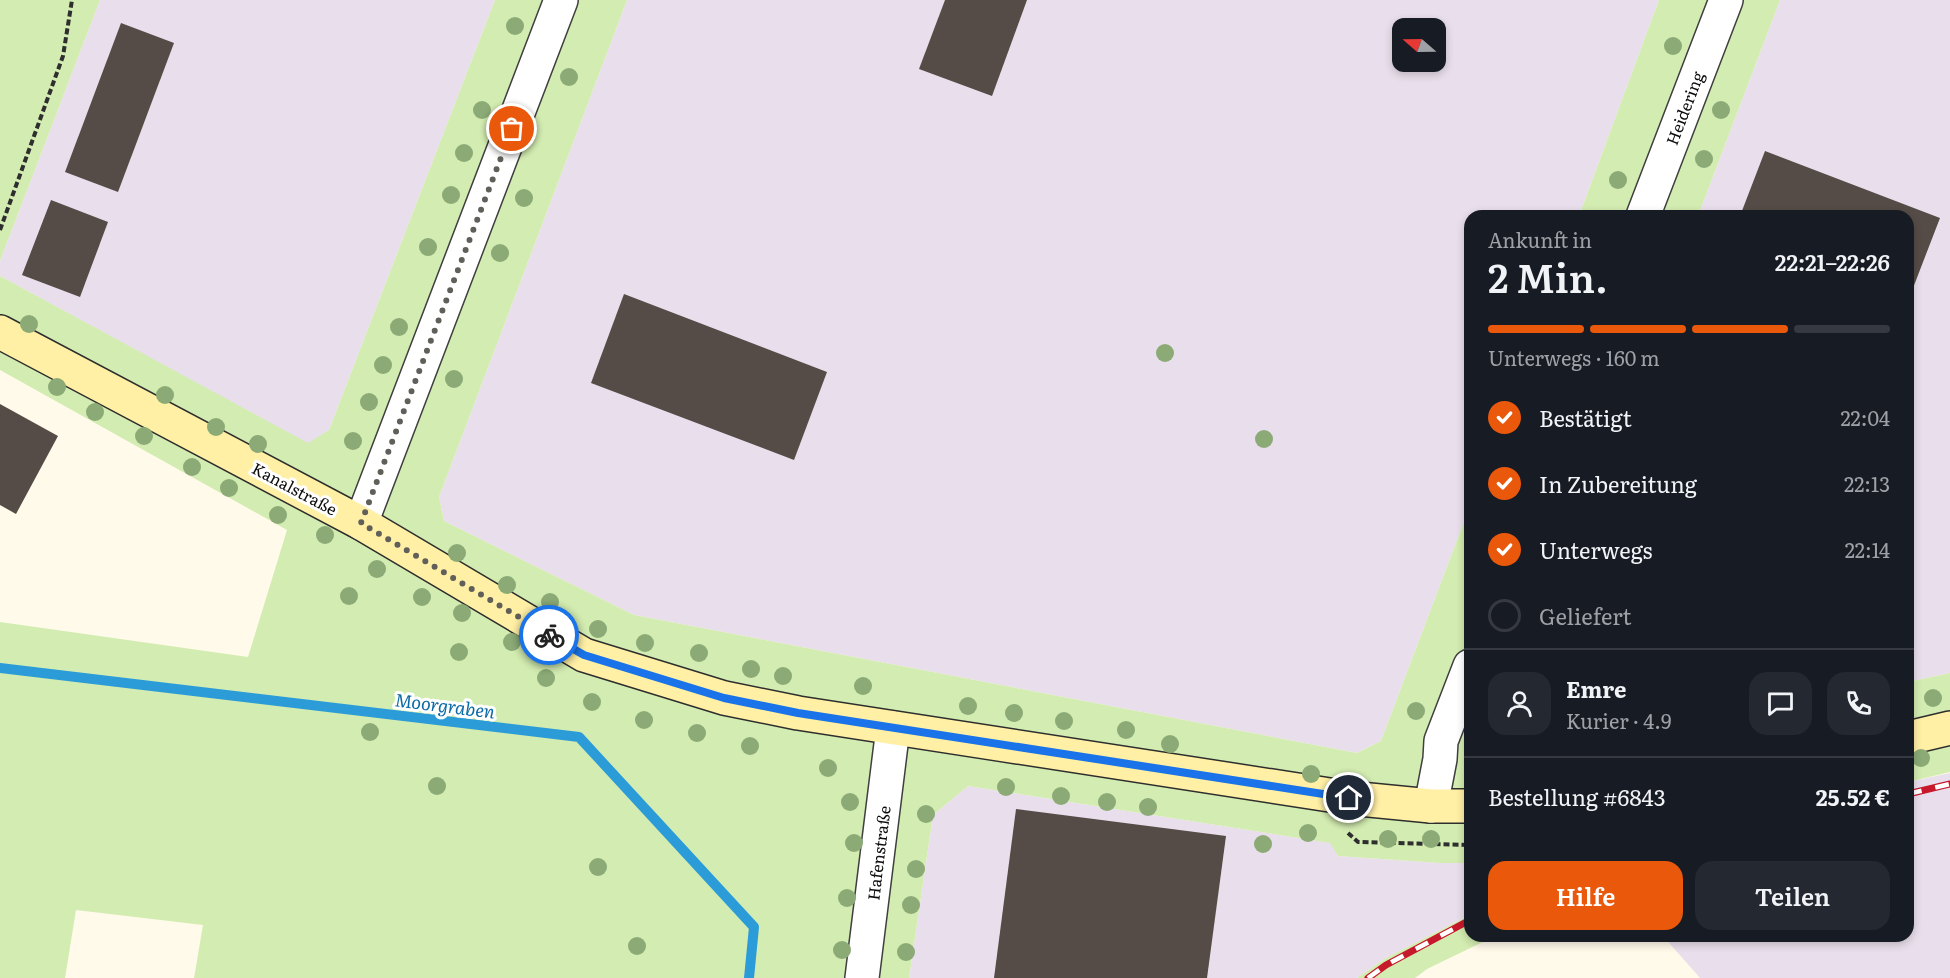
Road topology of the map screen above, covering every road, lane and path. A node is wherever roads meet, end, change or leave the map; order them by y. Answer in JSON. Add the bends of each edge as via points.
{"nodes":[{"id":1,"x":72,"y":0,"type":"edge"},
{"id":2,"x":561,"y":0,"type":"edge"},
{"id":3,"x":1726,"y":0,"type":"edge"},
{"id":4,"x":1645,"y":210,"type":"edge"},
{"id":5,"x":0,"y":230,"type":"edge"},
{"id":6,"x":0,"y":332,"type":"edge"},
{"id":7,"x":361,"y":523,"type":"junction"},
{"id":8,"x":1464,"y":682,"type":"edge"},
{"id":9,"x":893,"y":728,"type":"junction"},
{"id":10,"x":1950,"y":728,"type":"edge"},
{"id":11,"x":1914,"y":737,"type":"edge"},
{"id":12,"x":1431,"y":806,"type":"junction"},
{"id":13,"x":1464,"y":806,"type":"edge"},
{"id":14,"x":862,"y":978,"type":"edge"}],
"edges":[{"from":1,"to":5,"type":"path","via":[[63,56]]},
{"from":2,"to":7,"type":"street"},
{"from":3,"to":4,"type":"street","name":"Heidering"},
{"from":6,"to":7,"type":"street","name":"Kanalstraße"},
{"from":7,"to":9,"type":"street","name":"Kanalstraße","via":[[584,655],[724,698]]},
{"from":8,"to":12,"type":"street","via":[[1441,741]]},
{"from":9,"to":12,"type":"street","name":"Kanalstraße","via":[[1349,798]]},
{"from":9,"to":14,"type":"street","name":"Hafenstraße"},
{"from":10,"to":11,"type":"street"},
{"from":12,"to":13,"type":"street","name":"Kanalstraße"}]}
